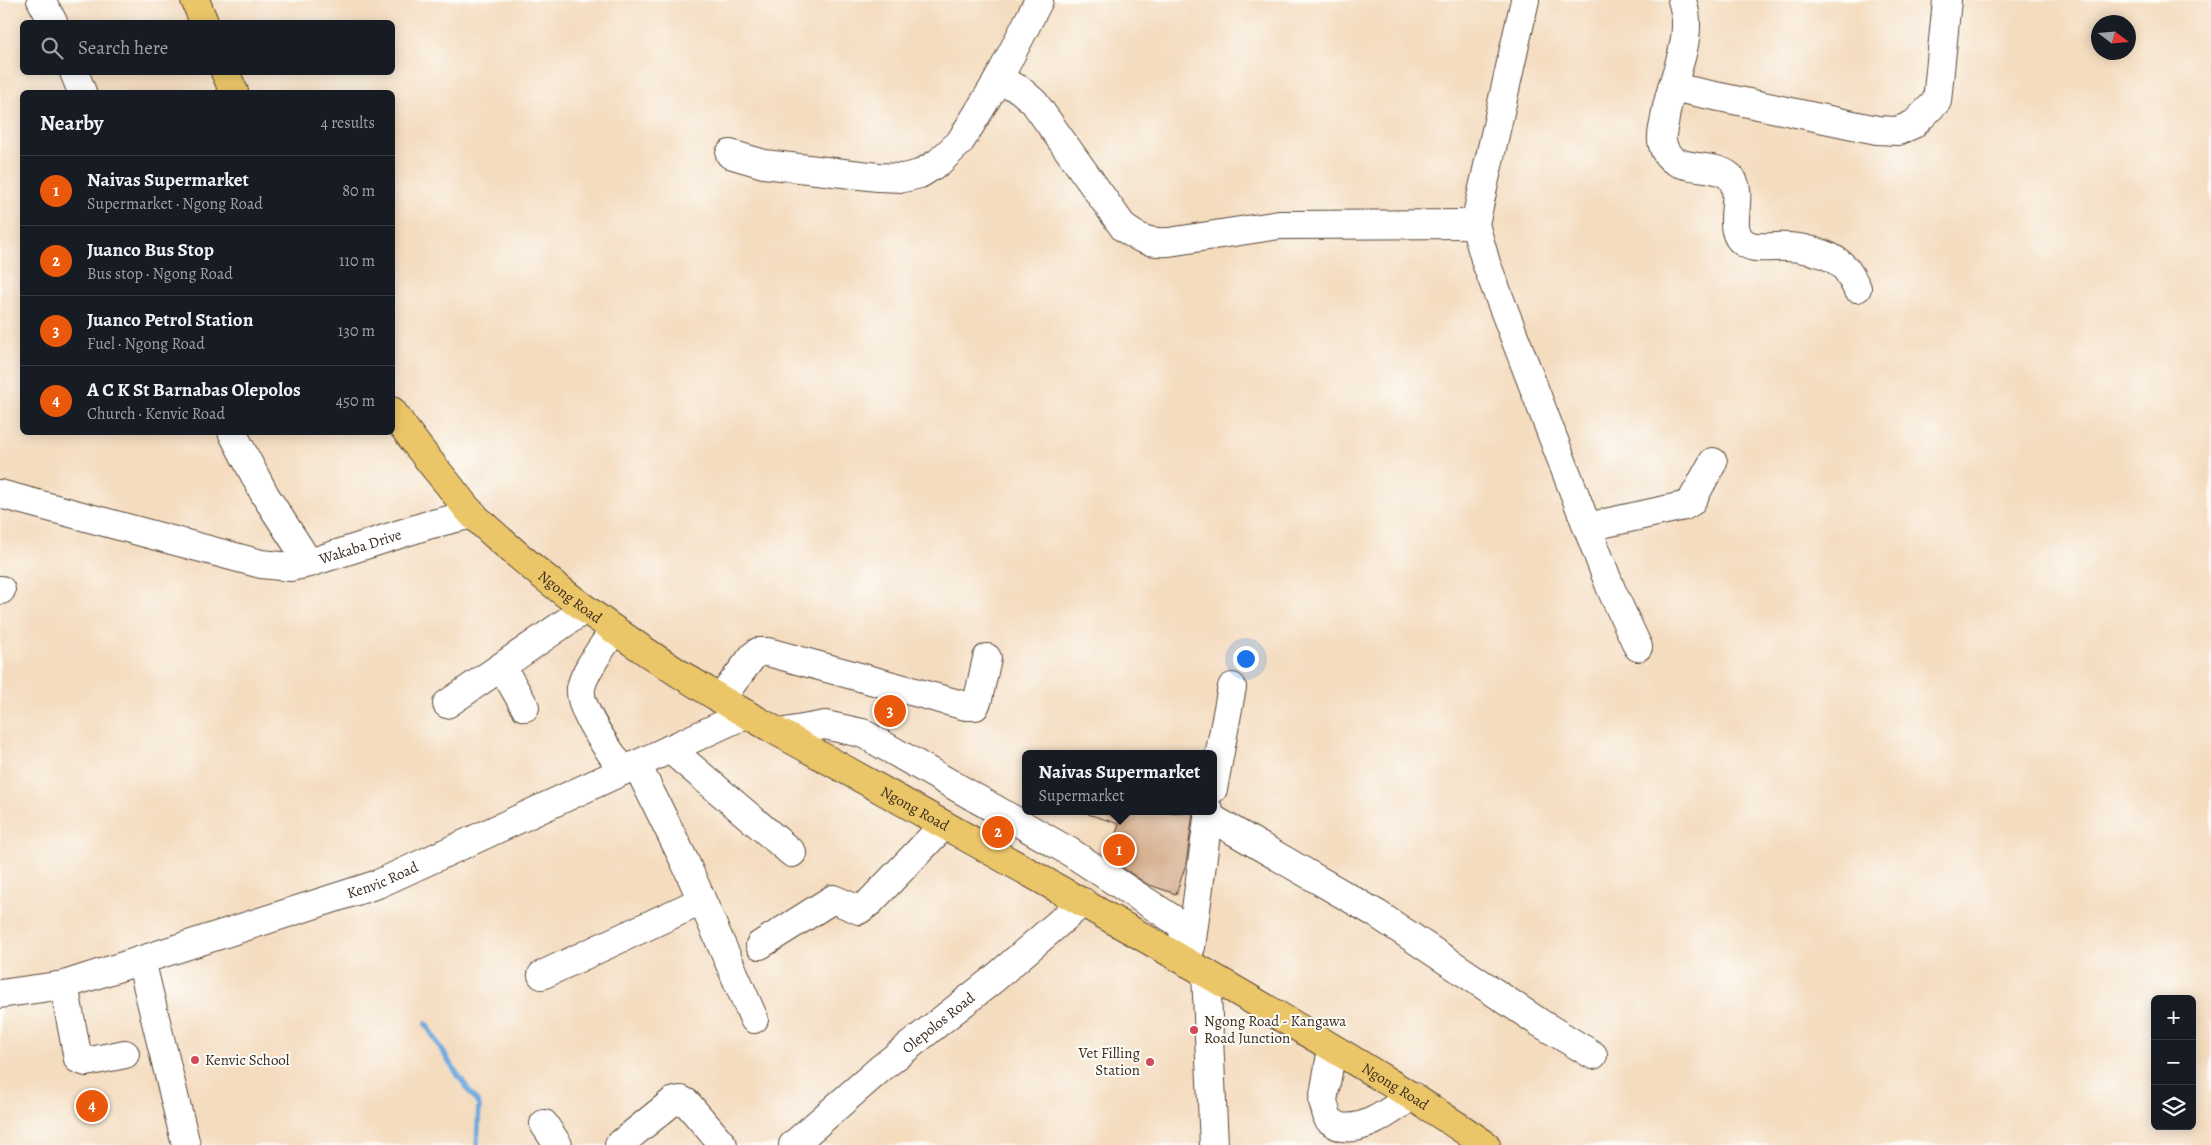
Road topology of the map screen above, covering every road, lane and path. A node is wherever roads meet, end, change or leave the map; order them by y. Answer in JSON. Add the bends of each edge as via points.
{"nodes":[{"id":1,"x":41,"y":0,"type":"edge"},
{"id":2,"x":195,"y":0,"type":"edge"},
{"id":3,"x":1039,"y":0,"type":"edge"},
{"id":4,"x":1525,"y":0,"type":"edge"},
{"id":5,"x":1682,"y":0,"type":"edge"},
{"id":6,"x":1947,"y":0,"type":"edge"},
{"id":7,"x":52,"y":20,"type":"edge"},
{"id":8,"x":203,"y":20,"type":"edge"},
{"id":9,"x":75,"y":75,"type":"edge"},
{"id":10,"x":227,"y":75,"type":"edge"},
{"id":11,"x":998,"y":80,"type":"junction"},
{"id":12,"x":1672,"y":87,"type":"junction"},
{"id":13,"x":81,"y":90,"type":"edge"},
{"id":14,"x":233,"y":90,"type":"edge"},
{"id":15,"x":730,"y":154,"type":"dead end"},
{"id":16,"x":1475,"y":224,"type":"junction"},
{"id":17,"x":1857,"y":288,"type":"dead end"},
{"id":18,"x":395,"y":416,"type":"edge"},
{"id":19,"x":234,"y":435,"type":"edge"},
{"id":20,"x":1712,"y":462,"type":"dead end"},
{"id":21,"x":0,"y":494,"type":"edge"},
{"id":22,"x":473,"y":514,"type":"junction"},
{"id":23,"x":1587,"y":527,"type":"junction"},
{"id":24,"x":308,"y":563,"type":"junction"},
{"id":25,"x":585,"y":609,"type":"junction"},
{"id":26,"x":614,"y":630,"type":"junction"},
{"id":27,"x":1638,"y":646,"type":"dead end"},
{"id":28,"x":987,"y":658,"type":"dead end"},
{"id":29,"x":502,"y":667,"type":"junction"},
{"id":30,"x":1232,"y":687,"type":"dead end"},
{"id":31,"x":720,"y":699,"type":"junction"},
{"id":32,"x":447,"y":704,"type":"dead end"},
{"id":33,"x":526,"y":707,"type":"dead end"},
{"id":34,"x":746,"y":714,"type":"junction"},
{"id":35,"x":780,"y":733,"type":"junction"},
{"id":36,"x":670,"y":749,"type":"junction"},
{"id":37,"x":630,"y":768,"type":"junction"},
{"id":38,"x":1217,"y":768,"type":"edge"},
{"id":39,"x":1208,"y":815,"type":"edge"},
{"id":40,"x":1210,"y":815,"type":"edge"},
{"id":41,"x":944,"y":825,"type":"junction"},
{"id":42,"x":792,"y":853,"type":"dead end"},
{"id":43,"x":701,"y":901,"type":"junction"},
{"id":44,"x":1083,"y":902,"type":"junction"},
{"id":45,"x":760,"y":945,"type":"dead end"},
{"id":46,"x":142,"y":960,"type":"junction"},
{"id":47,"x":1197,"y":968,"type":"junction"},
{"id":48,"x":542,"y":975,"type":"dead end"},
{"id":49,"x":64,"y":985,"type":"junction"},
{"id":50,"x":0,"y":994,"type":"edge"},
{"id":51,"x":754,"y":1019,"type":"dead end"},
{"id":52,"x":1332,"y":1048,"type":"junction"},
{"id":53,"x":125,"y":1054,"type":"dead end"},
{"id":54,"x":1593,"y":1055,"type":"dead end"},
{"id":55,"x":1412,"y":1096,"type":"junction"},
{"id":56,"x":186,"y":1145,"type":"edge"},
{"id":57,"x":619,"y":1145,"type":"edge"},
{"id":58,"x":723,"y":1145,"type":"edge"},
{"id":59,"x":793,"y":1145,"type":"edge"},
{"id":60,"x":1214,"y":1145,"type":"edge"},
{"id":61,"x":1486,"y":1145,"type":"edge"}],
"edges":[{"from":1,"to":7,"type":"street"},
{"from":2,"to":8,"type":"main road"},
{"from":3,"to":11,"type":"street"},
{"from":4,"to":16,"type":"street"},
{"from":5,"to":12,"type":"street","via":[[1686,23]]},
{"from":6,"to":12,"type":"street","via":[[1937,101],[1914,124],[1898,131],[1877,130]]},
{"from":9,"to":13,"type":"street"},
{"from":10,"to":14,"type":"main road"},
{"from":11,"to":15,"type":"street","via":[[960,142],[920,174],[903,178],[859,175],[764,164]]},
{"from":11,"to":16,"type":"street","via":[[1019,89],[1034,102],[1124,228],[1142,240],[1169,242],[1279,225]]},
{"from":12,"to":17,"type":"street","via":[[1662,140],[1666,152],[1680,164],[1716,170],[1728,176],[1735,185],[1738,238],[1758,248],[1790,248],[1834,258],[1845,267]]},
{"from":16,"to":23,"type":"street","via":[[1486,263]]},
{"from":18,"to":22,"type":"main road","name":"Ngong Road"},
{"from":19,"to":24,"type":"street","name":"Wakaba Drive","via":[[265,495]]},
{"from":20,"to":23,"type":"street","via":[[1691,502],[1684,506]]},
{"from":21,"to":24,"type":"street","via":[[261,564],[290,567]]},
{"from":22,"to":24,"type":"street","name":"Wakaba Drive"},
{"from":22,"to":25,"type":"main road","name":"Ngong Road"},
{"from":23,"to":27,"type":"street"},
{"from":25,"to":26,"type":"main road","name":"Ngong Road"},
{"from":25,"to":29,"type":"street"},
{"from":26,"to":31,"type":"main road","name":"Ngong Road"},
{"from":26,"to":37,"type":"street","via":[[584,679],[581,696],[588,716]]},
{"from":28,"to":31,"type":"street","via":[[975,706],[768,652],[758,652],[753,656]]},
{"from":29,"to":32,"type":"street"},
{"from":29,"to":33,"type":"street"},
{"from":30,"to":38,"type":"street"},
{"from":31,"to":34,"type":"main road","name":"Ngong Road"},
{"from":34,"to":35,"type":"main road","name":"Ngong Road"},
{"from":34,"to":36,"type":"street","name":"Kenvic Road"},
{"from":35,"to":41,"type":"main road","name":"Ngong Road"},
{"from":35,"to":47,"type":"street","via":[[826,725],[862,733],[1070,852],[1182,924]]},
{"from":36,"to":37,"type":"street","name":"Kenvic Road"},
{"from":36,"to":42,"type":"street"},
{"from":37,"to":43,"type":"street","via":[[685,862]]},
{"from":37,"to":46,"type":"street","name":"Kenvic Road","via":[[378,884]]},
{"from":39,"to":47,"type":"street"},
{"from":40,"to":54,"type":"street","via":[[1377,914]]},
{"from":41,"to":44,"type":"main road","name":"Ngong Road"},
{"from":41,"to":45,"type":"street","via":[[859,910],[833,899]]},
{"from":43,"to":48,"type":"street"},
{"from":43,"to":51,"type":"street"},
{"from":44,"to":47,"type":"main road","name":"Ngong Road"},
{"from":44,"to":59,"type":"street","name":"Olepolos Road"},
{"from":46,"to":49,"type":"street","name":"Kenvic Road"},
{"from":46,"to":56,"type":"street"},
{"from":47,"to":52,"type":"main road","name":"Ngong Road"},
{"from":47,"to":60,"type":"street"},
{"from":49,"to":50,"type":"street","name":"Kenvic Road"},
{"from":49,"to":53,"type":"street","via":[[78,1059],[86,1062]]},
{"from":52,"to":55,"type":"main road","name":"Ngong Road"},
{"from":52,"to":55,"type":"street","via":[[1323,1101],[1328,1119],[1340,1127],[1355,1127],[1374,1121]]},
{"from":55,"to":61,"type":"main road","name":"Ngong Road"},
{"from":57,"to":58,"type":"street","via":[[672,1102],[681,1100]]}]}
